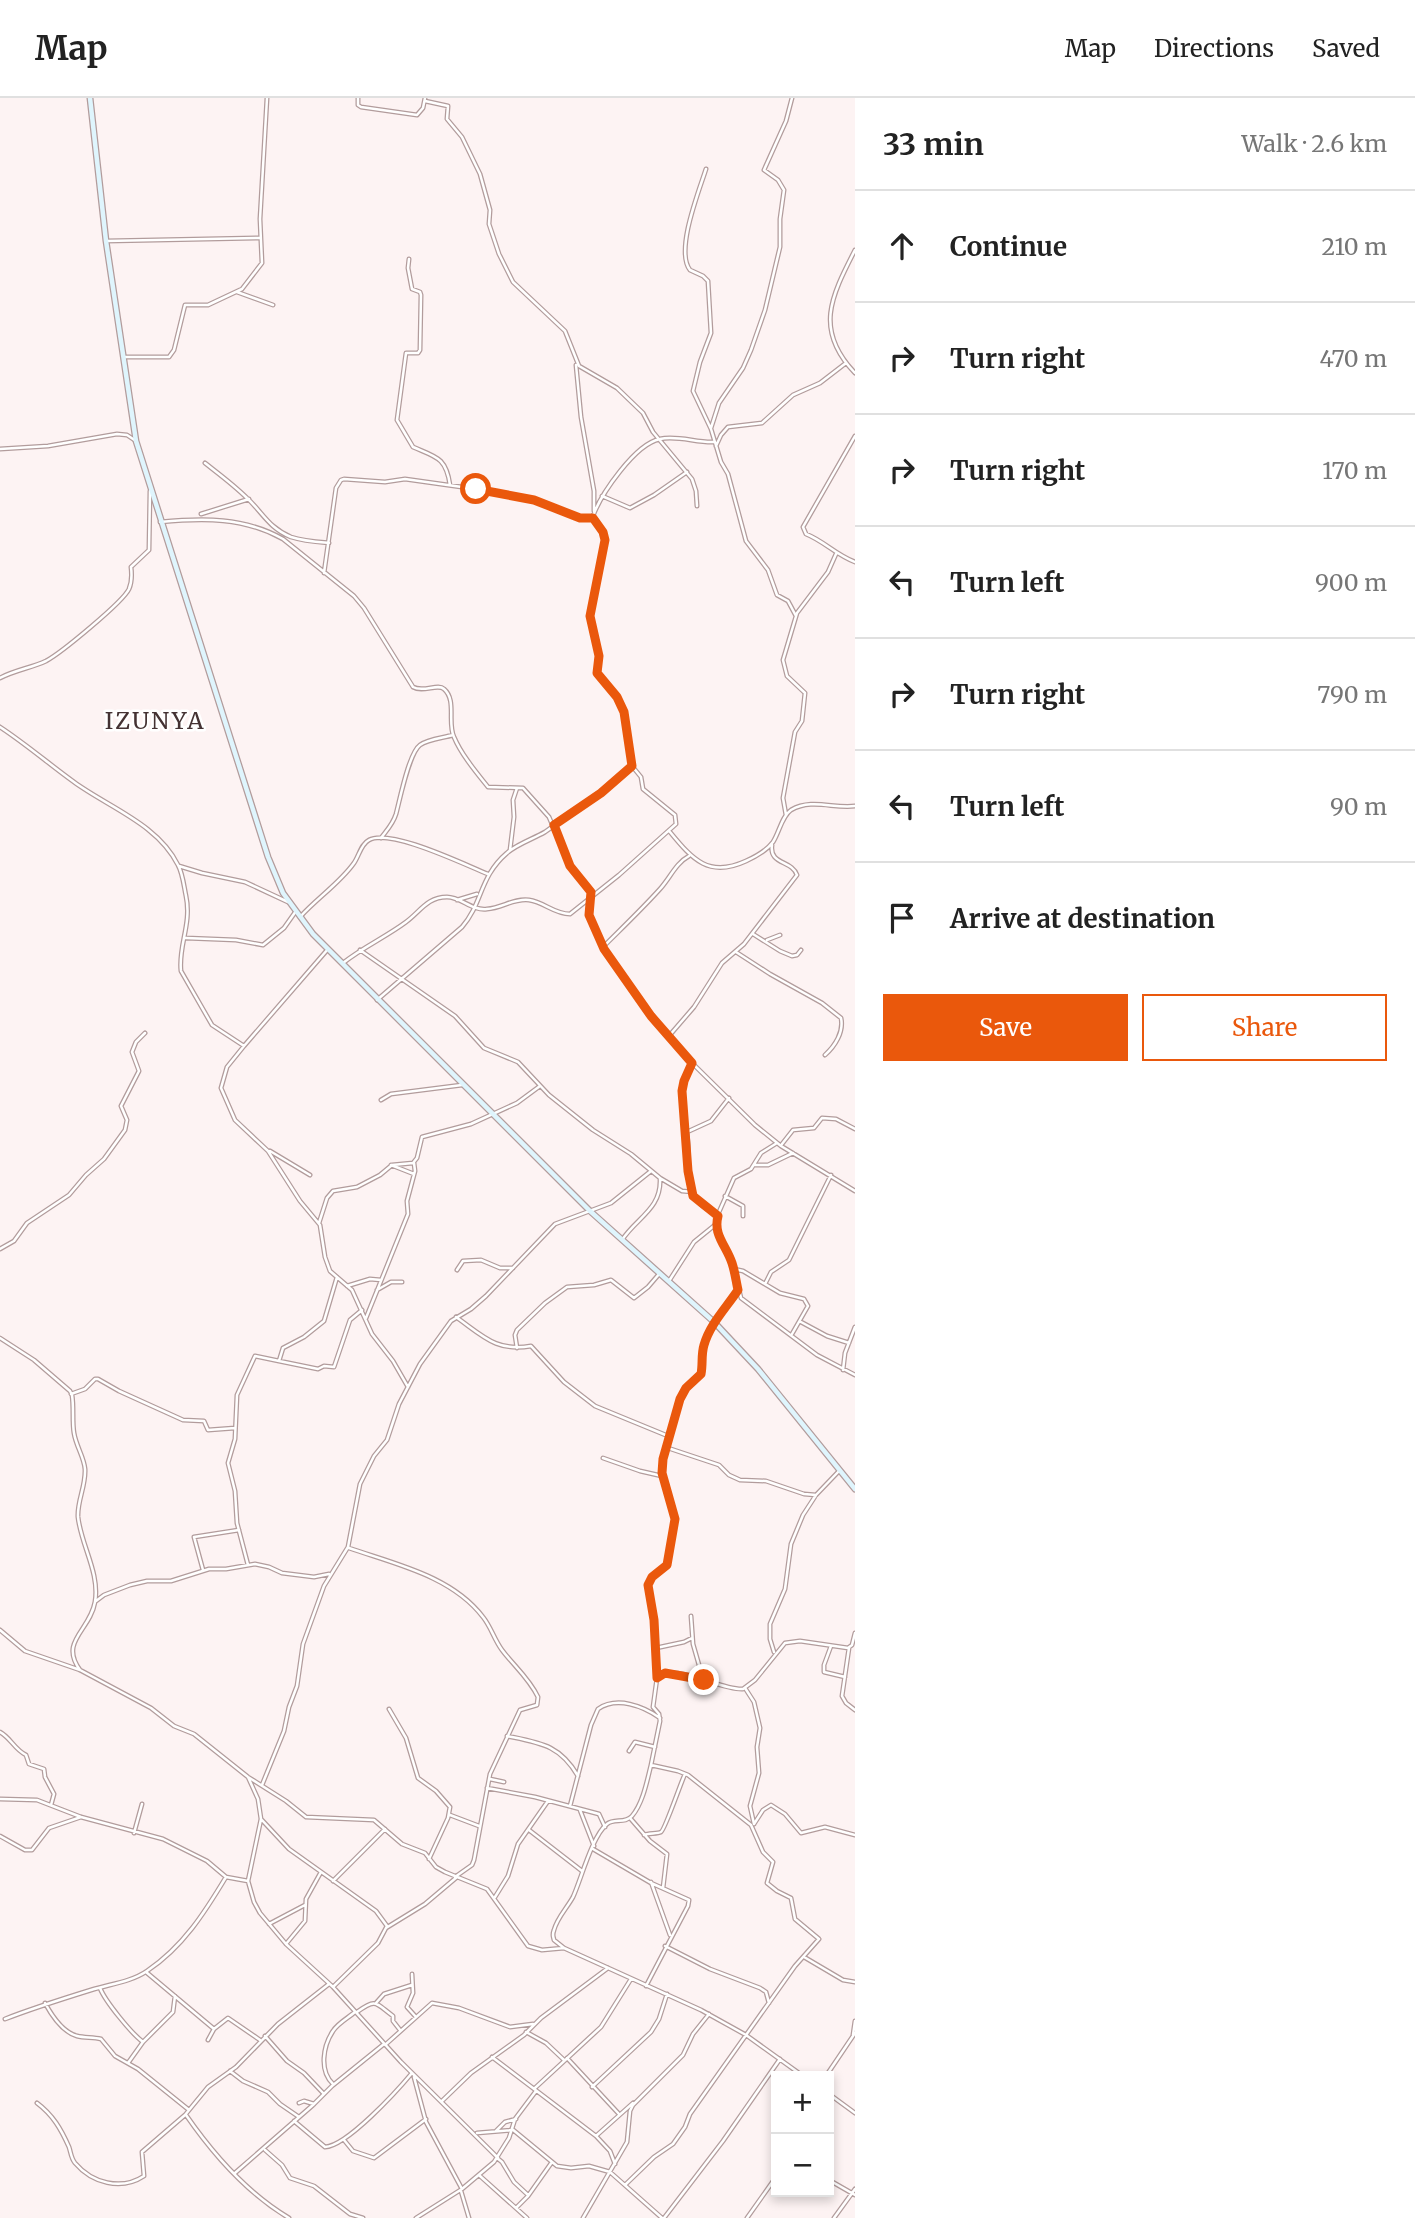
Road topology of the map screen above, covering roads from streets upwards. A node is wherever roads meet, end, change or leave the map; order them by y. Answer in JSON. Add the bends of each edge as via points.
{"nodes":[{"id":1,"x":90,"y":98,"type":"edge"},
{"id":2,"x":267,"y":98,"type":"edge"},
{"id":3,"x":358,"y":98,"type":"edge"},
{"id":4,"x":792,"y":98,"type":"edge"},
{"id":5,"x":425,"y":99,"type":"edge"},
{"id":6,"x":706,"y":169,"type":"dead end"},
{"id":7,"x":261,"y":238,"type":"junction"},
{"id":8,"x":106,"y":241,"type":"junction"},
{"id":9,"x":855,"y":250,"type":"edge"},
{"id":10,"x":409,"y":259,"type":"dead end"},
{"id":11,"x":235,"y":292,"type":"junction"},
{"id":12,"x":273,"y":305,"type":"dead end"},
{"id":13,"x":125,"y":357,"type":"junction"},
{"id":14,"x":576,"y":362,"type":"junction"},
{"id":15,"x":846,"y":363,"type":"junction"},
{"id":16,"x":855,"y":373,"type":"edge"},
{"id":17,"x":711,"y":429,"type":"junction"},
{"id":18,"x":855,"y":436,"type":"edge"},
{"id":19,"x":660,"y":439,"type":"junction"},
{"id":20,"x":136,"y":442,"type":"junction"},
{"id":21,"x":715,"y":444,"type":"junction"},
{"id":22,"x":0,"y":449,"type":"edge"},
{"id":23,"x":205,"y":463,"type":"dead end"},
{"id":24,"x":687,"y":472,"type":"junction"},
{"id":25,"x":150,"y":484,"type":"junction"},
{"id":26,"x":450,"y":485,"type":"junction"},
{"id":27,"x":603,"y":496,"type":"junction"},
{"id":28,"x":249,"y":499,"type":"junction"},
{"id":29,"x":697,"y":506,"type":"dead end"},
{"id":30,"x":594,"y":513,"type":"junction"},
{"id":31,"x":201,"y":514,"type":"dead end"},
{"id":32,"x":593,"y":518,"type":"junction"},
{"id":33,"x":160,"y":522,"type":"junction"},
{"id":34,"x":329,"y":543,"type":"junction"},
{"id":35,"x":836,"y":554,"type":"junction"},
{"id":36,"x":855,"y":562,"type":"edge"},
{"id":37,"x":324,"y":574,"type":"junction"},
{"id":38,"x":796,"y":616,"type":"junction"},
{"id":39,"x":0,"y":678,"type":"edge"},
{"id":40,"x":0,"y":727,"type":"edge"},
{"id":41,"x":453,"y":735,"type":"junction"},
{"id":42,"x":632,"y":766,"type":"junction"},
{"id":43,"x":517,"y":788,"type":"junction"},
{"id":44,"x":855,"y":806,"type":"edge"},
{"id":45,"x":786,"y":815,"type":"junction"},
{"id":46,"x":554,"y":825,"type":"junction"},
{"id":47,"x":669,"y":831,"type":"junction"},
{"id":48,"x":382,"y":838,"type":"junction"},
{"id":49,"x":772,"y":845,"type":"junction"},
{"id":50,"x":510,"y":851,"type":"junction"},
{"id":51,"x":690,"y":856,"type":"junction"},
{"id":52,"x":179,"y":866,"type":"junction"},
{"id":53,"x":488,"y":874,"type":"junction"},
{"id":54,"x":479,"y":893,"type":"junction"},
{"id":55,"x":591,"y":895,"type":"junction"},
{"id":56,"x":457,"y":900,"type":"junction"},
{"id":57,"x":290,"y":904,"type":"junction"},
{"id":58,"x":475,"y":909,"type":"junction"},
{"id":59,"x":296,"y":911,"type":"junction"},
{"id":60,"x":300,"y":917,"type":"junction"},
{"id":61,"x":753,"y":934,"type":"junction"},
{"id":62,"x":780,"y":934,"type":"dead end"},
{"id":63,"x":186,"y":938,"type":"junction"},
{"id":64,"x":765,"y":940,"type":"junction"},
{"id":65,"x":603,"y":947,"type":"junction"},
{"id":66,"x":328,"y":949,"type":"junction"},
{"id":67,"x":360,"y":949,"type":"junction"},
{"id":68,"x":801,"y":950,"type":"dead end"},
{"id":69,"x":736,"y":951,"type":"junction"},
{"id":70,"x":342,"y":964,"type":"junction"},
{"id":71,"x":402,"y":978,"type":"junction"},
{"id":72,"x":377,"y":1000,"type":"junction"},
{"id":73,"x":145,"y":1033,"type":"dead end"},
{"id":74,"x":669,"y":1035,"type":"junction"},
{"id":75,"x":244,"y":1046,"type":"junction"},
{"id":76,"x":825,"y":1055,"type":"dead end"},
{"id":77,"x":692,"y":1063,"type":"junction"},
{"id":78,"x":465,"y":1085,"type":"junction"},
{"id":79,"x":540,"y":1086,"type":"junction"},
{"id":80,"x":730,"y":1098,"type":"junction"},
{"id":81,"x":381,"y":1100,"type":"dead end"},
{"id":82,"x":493,"y":1113,"type":"junction"},
{"id":83,"x":855,"y":1129,"type":"edge"},
{"id":84,"x":687,"y":1132,"type":"junction"},
{"id":85,"x":779,"y":1144,"type":"junction"},
{"id":86,"x":267,"y":1150,"type":"junction"},
{"id":87,"x":793,"y":1153,"type":"junction"},
{"id":88,"x":414,"y":1163,"type":"junction"},
{"id":89,"x":391,"y":1165,"type":"junction"},
{"id":90,"x":755,"y":1165,"type":"junction"},
{"id":91,"x":651,"y":1171,"type":"junction"},
{"id":92,"x":414,"y":1174,"type":"junction"},
{"id":93,"x":310,"y":1175,"type":"dead end"},
{"id":94,"x":831,"y":1175,"type":"junction"},
{"id":95,"x":660,"y":1178,"type":"junction"},
{"id":96,"x":854,"y":1190,"type":"edge"},
{"id":97,"x":693,"y":1192,"type":"junction"},
{"id":98,"x":725,"y":1196,"type":"junction"},
{"id":99,"x":590,"y":1211,"type":"junction"},
{"id":100,"x":718,"y":1216,"type":"junction"},
{"id":101,"x":743,"y":1216,"type":"dead end"},
{"id":102,"x":319,"y":1223,"type":"junction"},
{"id":103,"x":715,"y":1225,"type":"junction"},
{"id":104,"x":622,"y":1240,"type":"junction"},
{"id":105,"x":0,"y":1249,"type":"edge"},
{"id":106,"x":513,"y":1268,"type":"junction"},
{"id":107,"x":734,"y":1269,"type":"junction"},
{"id":108,"x":457,"y":1270,"type":"dead end"},
{"id":109,"x":660,"y":1273,"type":"junction"},
{"id":110,"x":337,"y":1277,"type":"junction"},
{"id":111,"x":381,"y":1280,"type":"junction"},
{"id":112,"x":669,"y":1281,"type":"junction"},
{"id":113,"x":402,"y":1282,"type":"dead end"},
{"id":114,"x":765,"y":1284,"type":"junction"},
{"id":115,"x":347,"y":1286,"type":"junction"},
{"id":116,"x":377,"y":1290,"type":"junction"},
{"id":117,"x":738,"y":1290,"type":"junction"},
{"id":118,"x":362,"y":1310,"type":"junction"},
{"id":119,"x":456,"y":1317,"type":"junction"},
{"id":120,"x":366,"y":1318,"type":"junction"},
{"id":121,"x":800,"y":1321,"type":"junction"},
{"id":122,"x":714,"y":1322,"type":"junction"},
{"id":123,"x":855,"y":1327,"type":"edge"},
{"id":124,"x":792,"y":1334,"type":"junction"},
{"id":125,"x":0,"y":1338,"type":"edge"},
{"id":126,"x":849,"y":1343,"type":"junction"},
{"id":127,"x":517,"y":1348,"type":"junction"},
{"id":128,"x":279,"y":1361,"type":"junction"},
{"id":129,"x":844,"y":1370,"type":"junction"},
{"id":130,"x":855,"y":1376,"type":"edge"},
{"id":131,"x":408,"y":1387,"type":"junction"},
{"id":132,"x":71,"y":1394,"type":"junction"},
{"id":133,"x":235,"y":1428,"type":"junction"},
{"id":134,"x":668,"y":1436,"type":"junction"},
{"id":135,"x":665,"y":1447,"type":"junction"},
{"id":136,"x":603,"y":1458,"type":"dead end"},
{"id":137,"x":840,"y":1470,"type":"junction"},
{"id":138,"x":663,"y":1476,"type":"junction"},
{"id":139,"x":855,"y":1489,"type":"edge"},
{"id":140,"x":816,"y":1495,"type":"junction"},
{"id":141,"x":239,"y":1530,"type":"junction"},
{"id":142,"x":348,"y":1547,"type":"junction"},
{"id":143,"x":248,"y":1565,"type":"junction"},
{"id":144,"x":203,"y":1570,"type":"junction"},
{"id":145,"x":329,"y":1574,"type":"dead end"},
{"id":146,"x":95,"y":1602,"type":"junction"},
{"id":147,"x":691,"y":1616,"type":"dead end"},
{"id":148,"x":0,"y":1630,"type":"edge"},
{"id":149,"x":855,"y":1633,"type":"edge"},
{"id":150,"x":692,"y":1637,"type":"junction"},
{"id":151,"x":831,"y":1646,"type":"junction"},
{"id":152,"x":656,"y":1648,"type":"junction"},
{"id":153,"x":849,"y":1648,"type":"junction"},
{"id":154,"x":775,"y":1654,"type":"junction"},
{"id":155,"x":80,"y":1670,"type":"junction"},
{"id":156,"x":845,"y":1676,"type":"junction"},
{"id":157,"x":657,"y":1678,"type":"junction"},
{"id":158,"x":697,"y":1678,"type":"junction"},
{"id":159,"x":745,"y":1688,"type":"junction"},
{"id":160,"x":389,"y":1709,"type":"dead end"},
{"id":161,"x":855,"y":1710,"type":"edge"},
{"id":162,"x":660,"y":1718,"type":"junction"},
{"id":163,"x":0,"y":1732,"type":"edge"},
{"id":164,"x":507,"y":1736,"type":"junction"},
{"id":165,"x":655,"y":1747,"type":"junction"},
{"id":166,"x":629,"y":1751,"type":"dead end"},
{"id":167,"x":651,"y":1765,"type":"junction"},
{"id":168,"x":685,"y":1774,"type":"junction"},
{"id":169,"x":578,"y":1776,"type":"junction"},
{"id":170,"x":248,"y":1777,"type":"junction"},
{"id":171,"x":489,"y":1779,"type":"junction"},
{"id":172,"x":504,"y":1782,"type":"dead end"},
{"id":173,"x":262,"y":1785,"type":"junction"},
{"id":174,"x":487,"y":1788,"type":"junction"},
{"id":175,"x":0,"y":1799,"type":"edge"},
{"id":176,"x":548,"y":1800,"type":"junction"},
{"id":177,"x":142,"y":1804,"type":"dead end"},
{"id":178,"x":51,"y":1805,"type":"junction"},
{"id":179,"x":570,"y":1806,"type":"junction"},
{"id":180,"x":580,"y":1809,"type":"junction"},
{"id":181,"x":449,"y":1815,"type":"junction"},
{"id":182,"x":81,"y":1817,"type":"junction"},
{"id":183,"x":630,"y":1817,"type":"junction"},
{"id":184,"x":261,"y":1819,"type":"junction"},
{"id":185,"x":479,"y":1826,"type":"junction"},
{"id":186,"x":753,"y":1826,"type":"junction"},
{"id":187,"x":605,"y":1827,"type":"junction"},
{"id":188,"x":385,"y":1829,"type":"junction"},
{"id":189,"x":528,"y":1829,"type":"junction"},
{"id":190,"x":134,"y":1832,"type":"junction"},
{"id":191,"x":644,"y":1835,"type":"junction"},
{"id":192,"x":855,"y":1835,"type":"edge"},
{"id":193,"x":0,"y":1836,"type":"edge"},
{"id":194,"x":594,"y":1847,"type":"junction"},
{"id":195,"x":429,"y":1859,"type":"junction"},
{"id":196,"x":321,"y":1871,"type":"junction"},
{"id":197,"x":582,"y":1871,"type":"junction"},
{"id":198,"x":226,"y":1877,"type":"junction"},
{"id":199,"x":456,"y":1877,"type":"junction"},
{"id":200,"x":248,"y":1881,"type":"junction"},
{"id":201,"x":333,"y":1881,"type":"junction"},
{"id":202,"x":651,"y":1882,"type":"junction"},
{"id":203,"x":663,"y":1888,"type":"junction"},
{"id":204,"x":495,"y":1898,"type":"junction"},
{"id":205,"x":305,"y":1905,"type":"junction"},
{"id":206,"x":269,"y":1924,"type":"junction"},
{"id":207,"x":386,"y":1927,"type":"junction"},
{"id":208,"x":670,"y":1936,"type":"junction"},
{"id":209,"x":286,"y":1944,"type":"junction"},
{"id":210,"x":666,"y":1947,"type":"junction"},
{"id":211,"x":564,"y":1948,"type":"junction"},
{"id":212,"x":803,"y":1957,"type":"junction"},
{"id":213,"x":608,"y":1968,"type":"junction"},
{"id":214,"x":146,"y":1972,"type":"junction"},
{"id":215,"x":412,"y":1974,"type":"dead end"},
{"id":216,"x":631,"y":1979,"type":"junction"},
{"id":217,"x":855,"y":1982,"type":"edge"},
{"id":218,"x":331,"y":1985,"type":"junction"},
{"id":219,"x":413,"y":1985,"type":"junction"},
{"id":220,"x":646,"y":1986,"type":"junction"},
{"id":221,"x":100,"y":1987,"type":"junction"},
{"id":222,"x":667,"y":1994,"type":"junction"},
{"id":223,"x":175,"y":1996,"type":"junction"},
{"id":224,"x":45,"y":2003,"type":"junction"},
{"id":225,"x":376,"y":2003,"type":"junction"},
{"id":226,"x":769,"y":2003,"type":"junction"},
{"id":227,"x":356,"y":2013,"type":"junction"},
{"id":228,"x":709,"y":2014,"type":"junction"},
{"id":229,"x":416,"y":2017,"type":"junction"},
{"id":230,"x":5,"y":2019,"type":"dead end"},
{"id":231,"x":855,"y":2021,"type":"edge"},
{"id":232,"x":533,"y":2024,"type":"junction"},
{"id":233,"x":214,"y":2029,"type":"junction"},
{"id":234,"x":400,"y":2030,"type":"junction"},
{"id":235,"x":526,"y":2032,"type":"junction"},
{"id":236,"x":855,"y":2033,"type":"edge"},
{"id":237,"x":746,"y":2035,"type":"junction"},
{"id":238,"x":265,"y":2036,"type":"junction"},
{"id":239,"x":852,"y":2038,"type":"junction"},
{"id":240,"x":208,"y":2040,"type":"dead end"},
{"id":241,"x":260,"y":2040,"type":"junction"},
{"id":242,"x":143,"y":2042,"type":"junction"},
{"id":243,"x":384,"y":2045,"type":"junction"},
{"id":244,"x":492,"y":2057,"type":"junction"},
{"id":245,"x":566,"y":2059,"type":"junction"},
{"id":246,"x":780,"y":2059,"type":"junction"},
{"id":247,"x":128,"y":2063,"type":"junction"},
{"id":248,"x":230,"y":2071,"type":"junction"},
{"id":249,"x":796,"y":2071,"type":"edge"},
{"id":250,"x":829,"y":2071,"type":"edge"},
{"id":251,"x":412,"y":2074,"type":"junction"},
{"id":252,"x":333,"y":2084,"type":"junction"},
{"id":253,"x":592,"y":2087,"type":"junction"},
{"id":254,"x":535,"y":2090,"type":"junction"},
{"id":255,"x":324,"y":2094,"type":"junction"},
{"id":256,"x":641,"y":2096,"type":"junction"},
{"id":257,"x":834,"y":2098,"type":"edge"},
{"id":258,"x":442,"y":2101,"type":"junction"},
{"id":259,"x":299,"y":2103,"type":"dead end"},
{"id":260,"x":37,"y":2104,"type":"dead end"},
{"id":261,"x":314,"y":2104,"type":"junction"},
{"id":262,"x":190,"y":2111,"type":"junction"},
{"id":263,"x":855,"y":2113,"type":"edge"},
{"id":264,"x":619,"y":2114,"type":"junction"},
{"id":265,"x":186,"y":2115,"type":"junction"},
{"id":266,"x":299,"y":2117,"type":"junction"},
{"id":267,"x":426,"y":2119,"type":"junction"},
{"id":268,"x":516,"y":2119,"type":"junction"},
{"id":269,"x":293,"y":2121,"type":"junction"},
{"id":270,"x":512,"y":2130,"type":"junction"},
{"id":271,"x":496,"y":2132,"type":"junction"},
{"id":272,"x":475,"y":2133,"type":"junction"},
{"id":273,"x":596,"y":2136,"type":"junction"},
{"id":274,"x":344,"y":2140,"type":"junction"},
{"id":275,"x":264,"y":2149,"type":"junction"},
{"id":276,"x":497,"y":2158,"type":"junction"},
{"id":277,"x":552,"y":2162,"type":"junction"},
{"id":278,"x":615,"y":2164,"type":"junction"},
{"id":279,"x":610,"y":2172,"type":"junction"},
{"id":280,"x":235,"y":2173,"type":"junction"},
{"id":281,"x":480,"y":2175,"type":"junction"},
{"id":282,"x":834,"y":2183,"type":"edge"},
{"id":283,"x":771,"y":2184,"type":"edge"},
{"id":284,"x":625,"y":2185,"type":"junction"},
{"id":285,"x":461,"y":2189,"type":"junction"},
{"id":286,"x":855,"y":2189,"type":"edge"},
{"id":287,"x":853,"y":2194,"type":"edge"},
{"id":288,"x":528,"y":2195,"type":"junction"},
{"id":289,"x":516,"y":2208,"type":"junction"},
{"id":290,"x":289,"y":2218,"type":"edge"},
{"id":291,"x":363,"y":2218,"type":"edge"},
{"id":292,"x":416,"y":2218,"type":"edge"},
{"id":293,"x":468,"y":2218,"type":"edge"},
{"id":294,"x":527,"y":2218,"type":"edge"},
{"id":295,"x":583,"y":2218,"type":"edge"},
{"id":296,"x":663,"y":2218,"type":"edge"},
{"id":297,"x":747,"y":2218,"type":"edge"},
{"id":298,"x":834,"y":2218,"type":"edge"}],
"edges":[{"from":1,"to":8,"type":"street"},
{"from":2,"to":7,"type":"street"},
{"from":3,"to":5,"type":"street","via":[[361,107],[416,115]]},
{"from":4,"to":17,"type":"street","via":[[764,170],[778,180],[784,194],[775,272],[747,359],[719,403]]},
{"from":5,"to":14,"type":"street","via":[[448,106],[447,119],[482,179],[489,224],[508,274],[520,291],[565,331]]},
{"from":6,"to":17,"type":"street","via":[[687,235],[686,261],[687,268],[705,277],[709,285],[711,333],[693,391]]},
{"from":7,"to":8,"type":"street"},
{"from":7,"to":11,"type":"street","via":[[262,263]]},
{"from":8,"to":13,"type":"street"},
{"from":9,"to":15,"type":"street","via":[[829,318]]},
{"from":10,"to":26,"type":"street","via":[[412,289],[421,293],[420,351],[406,353],[397,420],[413,447],[438,458]]},
{"from":11,"to":12,"type":"street"},
{"from":11,"to":13,"type":"street","via":[[208,304],[185,305],[169,357]]},
{"from":13,"to":20,"type":"street"},
{"from":14,"to":19,"type":"street","via":[[617,388],[643,413]]},
{"from":14,"to":30,"type":"street"},
{"from":15,"to":16,"type":"street"},
{"from":15,"to":21,"type":"street","via":[[820,383],[793,395],[762,423],[728,427]]},
{"from":17,"to":21,"type":"street"},
{"from":18,"to":35,"type":"street","via":[[803,527],[806,534]]},
{"from":19,"to":21,"type":"street"},
{"from":19,"to":24,"type":"street"},
{"from":19,"to":27,"type":"street","via":[[645,446]]},
{"from":20,"to":22,"type":"street","via":[[117,434]]},
{"from":20,"to":25,"type":"street"},
{"from":21,"to":38,"type":"street","via":[[746,541],[768,570],[777,595],[788,601]]},
{"from":23,"to":28,"type":"street"},
{"from":24,"to":27,"type":"street","via":[[630,508]]},
{"from":24,"to":29,"type":"street"},
{"from":25,"to":33,"type":"street"},
{"from":25,"to":39,"type":"street","via":[[149,550],[132,567],[128,591],[58,653]]},
{"from":26,"to":32,"type":"street","via":[[534,500],[580,518]]},
{"from":26,"to":34,"type":"street","via":[[405,479],[341,480]]},
{"from":27,"to":30,"type":"street"},
{"from":28,"to":31,"type":"street"},
{"from":28,"to":34,"type":"street","via":[[269,524],[283,533]]},
{"from":30,"to":32,"type":"street"},
{"from":32,"to":42,"type":"street","via":[[605,540],[590,616],[599,656],[597,673],[624,712]]},
{"from":33,"to":37,"type":"street","via":[[200,518],[256,527],[283,539]]},
{"from":33,"to":57,"type":"street","via":[[268,858]]},
{"from":34,"to":37,"type":"street"},
{"from":35,"to":36,"type":"street"},
{"from":35,"to":38,"type":"street"},
{"from":37,"to":41,"type":"street","via":[[364,608],[413,687],[444,690],[450,700]]},
{"from":38,"to":45,"type":"street","via":[[783,662],[787,676],[805,694],[783,798]]},
{"from":40,"to":52,"type":"street","via":[[74,783],[144,826]]},
{"from":41,"to":43,"type":"street","via":[[488,787]]},
{"from":41,"to":48,"type":"street","via":[[417,749],[390,828]]},
{"from":42,"to":46,"type":"street"},
{"from":42,"to":47,"type":"street","via":[[643,789],[675,815],[676,824]]},
{"from":43,"to":46,"type":"street","via":[[527,791]]},
{"from":43,"to":50,"type":"street"},
{"from":44,"to":45,"type":"street","via":[[818,803]]},
{"from":45,"to":49,"type":"street"},
{"from":46,"to":50,"type":"street"},
{"from":46,"to":55,"type":"street","via":[[570,866]]},
{"from":47,"to":51,"type":"street"},
{"from":47,"to":55,"type":"street"},
{"from":48,"to":53,"type":"street","via":[[426,849]]},
{"from":48,"to":60,"type":"street","via":[[365,843],[354,864]]},
{"from":49,"to":51,"type":"street","via":[[725,869]]},
{"from":49,"to":61,"type":"street","via":[[774,857],[797,874]]},
{"from":50,"to":53,"type":"street"},
{"from":51,"to":65,"type":"street"},
{"from":52,"to":57,"type":"street","via":[[245,882]]},
{"from":52,"to":63,"type":"street","via":[[188,907]]},
{"from":53,"to":54,"type":"street"},
{"from":54,"to":56,"type":"street"},
{"from":54,"to":58,"type":"street"},
{"from":55,"to":58,"type":"street","via":[[570,914],[527,900]]},
{"from":55,"to":65,"type":"street","via":[[589,915]]},
{"from":56,"to":58,"type":"street"},
{"from":56,"to":67,"type":"street","via":[[430,901],[406,922]]},
{"from":57,"to":59,"type":"street"},
{"from":58,"to":71,"type":"street","via":[[462,927]]},
{"from":59,"to":60,"type":"street"},
{"from":59,"to":63,"type":"street","via":[[284,928],[263,944]]},
{"from":60,"to":66,"type":"street"},
{"from":61,"to":64,"type":"street"},
{"from":61,"to":69,"type":"street"},
{"from":62,"to":64,"type":"street"},
{"from":63,"to":75,"type":"street","via":[[180,963],[186,982],[214,1027]]},
{"from":64,"to":68,"type":"street","via":[[792,956]]},
{"from":65,"to":74,"type":"street"},
{"from":66,"to":70,"type":"street"},
{"from":66,"to":75,"type":"street"},
{"from":67,"to":70,"type":"street"},
{"from":67,"to":71,"type":"street"},
{"from":69,"to":74,"type":"street"},
{"from":69,"to":76,"type":"street","via":[[841,1018],[836,1042]]},
{"from":70,"to":72,"type":"street"},
{"from":71,"to":72,"type":"street"},
{"from":71,"to":79,"type":"street","via":[[455,1016],[484,1048],[518,1062]]},
{"from":72,"to":78,"type":"street"},
{"from":73,"to":105,"type":"street","via":[[132,1052],[139,1071],[122,1102],[127,1120],[121,1136],[69,1195],[27,1223],[14,1241]]},
{"from":74,"to":77,"type":"street"},
{"from":75,"to":86,"type":"street","via":[[228,1067],[221,1088],[235,1120]]},
{"from":77,"to":80,"type":"street"},
{"from":77,"to":84,"type":"street","via":[[682,1091]]},
{"from":78,"to":81,"type":"street","via":[[391,1094]]},
{"from":78,"to":82,"type":"street"},
{"from":79,"to":82,"type":"street"},
{"from":79,"to":91,"type":"street"},
{"from":80,"to":84,"type":"street","via":[[711,1121]]},
{"from":80,"to":85,"type":"street"},
{"from":82,"to":88,"type":"street","via":[[422,1137]]},
{"from":82,"to":99,"type":"street"},
{"from":83,"to":85,"type":"street","via":[[822,1118],[814,1128],[789,1132]]},
{"from":84,"to":97,"type":"street"},
{"from":85,"to":87,"type":"street"},
{"from":85,"to":90,"type":"street","via":[[761,1153]]},
{"from":86,"to":93,"type":"street"},
{"from":86,"to":102,"type":"street"},
{"from":87,"to":90,"type":"street","via":[[768,1165]]},
{"from":87,"to":94,"type":"street"},
{"from":88,"to":89,"type":"street"},
{"from":88,"to":92,"type":"street"},
{"from":89,"to":92,"type":"street"},
{"from":89,"to":102,"type":"street","via":[[356,1187],[333,1191]]},
{"from":90,"to":98,"type":"street","via":[[734,1178]]},
{"from":91,"to":95,"type":"street"},
{"from":91,"to":99,"type":"street","via":[[611,1203]]},
{"from":92,"to":111,"type":"street","via":[[407,1197],[408,1214]]},
{"from":94,"to":96,"type":"street"},
{"from":94,"to":114,"type":"street","via":[[789,1260],[771,1272]]},
{"from":95,"to":97,"type":"street"},
{"from":95,"to":104,"type":"street","via":[[657,1200]]},
{"from":97,"to":100,"type":"street"},
{"from":98,"to":100,"type":"street"},
{"from":98,"to":101,"type":"street","via":[[743,1206]]},
{"from":99,"to":104,"type":"street"},
{"from":99,"to":106,"type":"street","via":[[558,1222]]},
{"from":100,"to":103,"type":"street"},
{"from":102,"to":110,"type":"street","via":[[327,1264]]},
{"from":103,"to":107,"type":"street"},
{"from":103,"to":112,"type":"street","via":[[694,1242]]},
{"from":104,"to":109,"type":"street"},
{"from":106,"to":108,"type":"street","via":[[480,1260],[463,1261]]},
{"from":106,"to":119,"type":"street","via":[[471,1309]]},
{"from":107,"to":114,"type":"street"},
{"from":107,"to":117,"type":"street"},
{"from":109,"to":112,"type":"street"},
{"from":109,"to":127,"type":"street","via":[[634,1298],[611,1280],[567,1287],[517,1330]]},
{"from":110,"to":115,"type":"street"},
{"from":110,"to":128,"type":"street","via":[[324,1321],[283,1348]]},
{"from":111,"to":115,"type":"street"},
{"from":111,"to":116,"type":"street"},
{"from":112,"to":122,"type":"street"},
{"from":113,"to":116,"type":"street"},
{"from":114,"to":121,"type":"street","via":[[804,1300],[808,1306]]},
{"from":115,"to":118,"type":"street"},
{"from":116,"to":120,"type":"street"},
{"from":117,"to":122,"type":"street"},
{"from":117,"to":124,"type":"street","via":[[741,1298]]},
{"from":118,"to":120,"type":"street"},
{"from":118,"to":128,"type":"street","via":[[350,1320],[334,1367],[318,1369]]},
{"from":119,"to":127,"type":"street","via":[[482,1338]]},
{"from":119,"to":131,"type":"street"},
{"from":120,"to":131,"type":"street"},
{"from":121,"to":124,"type":"street"},
{"from":121,"to":126,"type":"street"},
{"from":122,"to":134,"type":"street","via":[[703,1346],[701,1374],[683,1392]]},
{"from":122,"to":137,"type":"street"},
{"from":123,"to":126,"type":"street"},
{"from":124,"to":129,"type":"street"},
{"from":125,"to":132,"type":"street","via":[[34,1360]]},
{"from":126,"to":129,"type":"street"},
{"from":127,"to":134,"type":"street","via":[[531,1346],[595,1406]]},
{"from":128,"to":133,"type":"street","via":[[255,1356],[237,1393]]},
{"from":129,"to":130,"type":"street"},
{"from":131,"to":142,"type":"street","via":[[387,1440],[360,1484]]},
{"from":132,"to":133,"type":"street","via":[[99,1379],[183,1420],[204,1421],[210,1431]]},
{"from":132,"to":146,"type":"street","via":[[73,1430],[85,1472],[79,1520]]},
{"from":133,"to":141,"type":"street","via":[[228,1463]]},
{"from":134,"to":135,"type":"street"},
{"from":135,"to":138,"type":"street"},
{"from":135,"to":140,"type":"street","via":[[719,1465],[740,1480],[766,1481]]},
{"from":136,"to":138,"type":"street"},
{"from":137,"to":139,"type":"street"},
{"from":137,"to":140,"type":"street"},
{"from":138,"to":152,"type":"street","via":[[675,1521],[667,1565],[648,1585]]},
{"from":140,"to":154,"type":"street","via":[[791,1544],[785,1589],[770,1624]]},
{"from":141,"to":143,"type":"street"},
{"from":141,"to":144,"type":"street","via":[[194,1538]]},
{"from":142,"to":164,"type":"street","via":[[422,1572],[483,1616],[538,1697],[537,1705],[517,1712]]},
{"from":142,"to":173,"type":"street","via":[[324,1586],[303,1644],[284,1731]]},
{"from":143,"to":144,"type":"street"},
{"from":143,"to":145,"type":"street","via":[[314,1577]]},
{"from":144,"to":146,"type":"street","via":[[171,1581],[138,1583]]},
{"from":146,"to":155,"type":"street","via":[[71,1648]]},
{"from":147,"to":150,"type":"street"},
{"from":148,"to":155,"type":"street","via":[[31,1654]]},
{"from":149,"to":153,"type":"street"},
{"from":150,"to":152,"type":"street"},
{"from":150,"to":158,"type":"street","via":[[699,1665]]},
{"from":151,"to":153,"type":"street"},
{"from":151,"to":154,"type":"street","via":[[793,1641],[782,1644]]},
{"from":151,"to":156,"type":"street","via":[[824,1672]]},
{"from":152,"to":157,"type":"street"},
{"from":153,"to":156,"type":"street"},
{"from":154,"to":159,"type":"street"},
{"from":155,"to":170,"type":"street","via":[[197,1735]]},
{"from":156,"to":161,"type":"street","via":[[842,1696]]},
{"from":157,"to":158,"type":"street","via":[[665,1673]]},
{"from":157,"to":162,"type":"street","via":[[653,1706]]},
{"from":158,"to":159,"type":"street"},
{"from":159,"to":186,"type":"street","via":[[754,1702],[760,1728],[759,1773],[750,1806]]},
{"from":160,"to":181,"type":"street","via":[[406,1738],[418,1778],[445,1798]]},
{"from":162,"to":165,"type":"street"},
{"from":162,"to":169,"type":"street","via":[[623,1702],[598,1709]]},
{"from":163,"to":178,"type":"street","via":[[26,1755],[29,1764],[44,1769],[54,1794]]},
{"from":164,"to":169,"type":"street","via":[[559,1753]]},
{"from":164,"to":171,"type":"street"},
{"from":165,"to":166,"type":"street","via":[[635,1742]]},
{"from":165,"to":167,"type":"street"},
{"from":167,"to":168,"type":"street"},
{"from":167,"to":183,"type":"street"},
{"from":168,"to":186,"type":"street"},
{"from":168,"to":191,"type":"street","via":[[666,1827]]},
{"from":169,"to":179,"type":"street"},
{"from":170,"to":173,"type":"street"},
{"from":170,"to":184,"type":"street"},
{"from":171,"to":172,"type":"street"},
{"from":171,"to":174,"type":"street"},
{"from":173,"to":188,"type":"street","via":[[306,1817],[370,1818]]},
{"from":174,"to":176,"type":"street"},
{"from":174,"to":185,"type":"street"},
{"from":175,"to":178,"type":"street"},
{"from":176,"to":179,"type":"street"},
{"from":176,"to":189,"type":"street"},
{"from":177,"to":190,"type":"street"},
{"from":178,"to":182,"type":"street"},
{"from":179,"to":180,"type":"street"},
{"from":180,"to":187,"type":"street","via":[[598,1814]]},
{"from":180,"to":194,"type":"street"},
{"from":181,"to":185,"type":"street"},
{"from":181,"to":195,"type":"street"},
{"from":182,"to":190,"type":"street"},
{"from":182,"to":193,"type":"street","via":[[52,1826],[32,1850]]},
{"from":183,"to":187,"type":"street"},
{"from":183,"to":191,"type":"street"},
{"from":184,"to":196,"type":"street","via":[[289,1849]]},
{"from":184,"to":200,"type":"street"},
{"from":185,"to":199,"type":"street","via":[[472,1865]]},
{"from":186,"to":192,"type":"street","via":[[771,1805],[801,1833],[825,1827]]},
{"from":186,"to":212,"type":"street","via":[[763,1852],[773,1862],[767,1883],[791,1898],[795,1919],[819,1937]]},
{"from":187,"to":194,"type":"street"},
{"from":188,"to":195,"type":"street"},
{"from":188,"to":201,"type":"street"},
{"from":189,"to":197,"type":"street"},
{"from":189,"to":204,"type":"street"},
{"from":190,"to":198,"type":"street","via":[[173,1843]]},
{"from":191,"to":203,"type":"street","via":[[667,1854]]},
{"from":194,"to":197,"type":"street"},
{"from":194,"to":202,"type":"street"},
{"from":195,"to":199,"type":"street"},
{"from":196,"to":201,"type":"street"},
{"from":196,"to":205,"type":"street"},
{"from":197,"to":211,"type":"street","via":[[553,1933],[554,1941]]},
{"from":198,"to":200,"type":"street"},
{"from":198,"to":214,"type":"street","via":[[186,1937]]},
{"from":199,"to":204,"type":"street","via":[[487,1889]]},
{"from":199,"to":207,"type":"street","via":[[425,1905]]},
{"from":200,"to":206,"type":"street","via":[[254,1902]]},
{"from":201,"to":207,"type":"street","via":[[376,1911]]},
{"from":202,"to":203,"type":"street"},
{"from":202,"to":208,"type":"street"},
{"from":203,"to":208,"type":"street","via":[[689,1902]]},
{"from":204,"to":211,"type":"street","via":[[528,1946]]},
{"from":205,"to":206,"type":"street"},
{"from":205,"to":209,"type":"street","via":[[305,1921]]},
{"from":206,"to":209,"type":"street"},
{"from":207,"to":218,"type":"street","via":[[378,1943]]},
{"from":208,"to":210,"type":"street"},
{"from":209,"to":218,"type":"street"},
{"from":210,"to":220,"type":"street"},
{"from":210,"to":226,"type":"street","via":[[760,1988]]},
{"from":211,"to":213,"type":"street"},
{"from":212,"to":217,"type":"street"},
{"from":212,"to":226,"type":"street"},
{"from":213,"to":216,"type":"street"},
{"from":213,"to":232,"type":"street"},
{"from":214,"to":221,"type":"street"},
{"from":214,"to":223,"type":"street"},
{"from":215,"to":219,"type":"street"},
{"from":216,"to":220,"type":"street"},
{"from":216,"to":245,"type":"street","via":[[601,2028]]},
{"from":218,"to":227,"type":"street"},
{"from":218,"to":238,"type":"street"},
{"from":219,"to":225,"type":"street","via":[[384,1994]]},
{"from":219,"to":229,"type":"street","via":[[407,2007]]},
{"from":220,"to":222,"type":"street"},
{"from":221,"to":224,"type":"street"},
{"from":221,"to":242,"type":"street"},
{"from":222,"to":228,"type":"street"},
{"from":222,"to":253,"type":"street","via":[[651,2032]]},
{"from":223,"to":233,"type":"street"},
{"from":223,"to":242,"type":"street","via":[[173,2012]]},
{"from":224,"to":230,"type":"street"},
{"from":224,"to":247,"type":"street","via":[[65,2029],[101,2039]]},
{"from":225,"to":227,"type":"street"},
{"from":225,"to":234,"type":"street","via":[[393,2016]]},
{"from":226,"to":237,"type":"street"},
{"from":227,"to":243,"type":"street"},
{"from":227,"to":252,"type":"street","via":[[334,2029],[326,2043],[324,2062]]},
{"from":228,"to":237,"type":"street"},
{"from":228,"to":256,"type":"street","via":[[683,2055]]},
{"from":229,"to":232,"type":"street","via":[[432,2003],[510,2027]]},
{"from":229,"to":234,"type":"street"},
{"from":231,"to":239,"type":"street"},
{"from":232,"to":235,"type":"street"},
{"from":233,"to":240,"type":"street"},
{"from":233,"to":241,"type":"street","via":[[229,2018]]},
{"from":234,"to":243,"type":"street"},
{"from":235,"to":244,"type":"street"},
{"from":235,"to":245,"type":"street"},
{"from":236,"to":239,"type":"street"},
{"from":237,"to":246,"type":"street"},
{"from":237,"to":284,"type":"street","via":[[677,2140]]},
{"from":238,"to":241,"type":"street"},
{"from":238,"to":255,"type":"street"},
{"from":239,"to":250,"type":"street"},
{"from":241,"to":248,"type":"street"},
{"from":242,"to":247,"type":"street"},
{"from":243,"to":251,"type":"street"},
{"from":243,"to":252,"type":"street"},
{"from":244,"to":254,"type":"street"},
{"from":244,"to":258,"type":"street"},
{"from":245,"to":253,"type":"street"},
{"from":245,"to":254,"type":"street"},
{"from":246,"to":249,"type":"street"},
{"from":246,"to":296,"type":"street"},
{"from":247,"to":262,"type":"street"},
{"from":248,"to":262,"type":"street","via":[[208,2087]]},
{"from":248,"to":266,"type":"street","via":[[268,2092]]},
{"from":251,"to":258,"type":"street"},
{"from":251,"to":267,"type":"street"},
{"from":251,"to":274,"type":"street"},
{"from":252,"to":255,"type":"street"},
{"from":253,"to":264,"type":"street"},
{"from":254,"to":268,"type":"street"},
{"from":254,"to":273,"type":"street"},
{"from":255,"to":261,"type":"street"},
{"from":256,"to":264,"type":"street"},
{"from":256,"to":278,"type":"street","via":[[630,2111],[627,2142]]},
{"from":257,"to":263,"type":"street"},
{"from":258,"to":272,"type":"street"},
{"from":259,"to":261,"type":"street"},
{"from":260,"to":265,"type":"street","via":[[55,2119],[75,2162],[90,2175],[117,2185],[144,2176],[142,2152]]},
{"from":261,"to":266,"type":"street"},
{"from":262,"to":265,"type":"street"},
{"from":264,"to":273,"type":"street"},
{"from":265,"to":280,"type":"street","via":[[208,2147]]},
{"from":266,"to":269,"type":"street"},
{"from":267,"to":274,"type":"street","via":[[374,2158],[357,2154]]},
{"from":267,"to":285,"type":"street"},
{"from":268,"to":270,"type":"street"},
{"from":268,"to":271,"type":"street"},
{"from":269,"to":274,"type":"street","via":[[325,2147]]},
{"from":269,"to":275,"type":"street"},
{"from":270,"to":271,"type":"street"},
{"from":270,"to":276,"type":"street"},
{"from":270,"to":277,"type":"street"},
{"from":271,"to":272,"type":"street"},
{"from":272,"to":276,"type":"street"},
{"from":273,"to":278,"type":"street"},
{"from":275,"to":280,"type":"street"},
{"from":275,"to":291,"type":"street","via":[[290,2178],[314,2186],[350,2214]]},
{"from":276,"to":281,"type":"street"},
{"from":276,"to":288,"type":"street"},
{"from":277,"to":279,"type":"street","via":[[564,2168],[589,2166]]},
{"from":277,"to":288,"type":"street"},
{"from":278,"to":279,"type":"street"},
{"from":279,"to":284,"type":"street"},
{"from":279,"to":295,"type":"street"},
{"from":280,"to":290,"type":"street"},
{"from":281,"to":285,"type":"street"},
{"from":281,"to":289,"type":"street"},
{"from":282,"to":287,"type":"street"},
{"from":283,"to":297,"type":"street"},
{"from":284,"to":296,"type":"street"},
{"from":285,"to":292,"type":"street"},
{"from":285,"to":293,"type":"street"},
{"from":286,"to":287,"type":"street"},
{"from":287,"to":298,"type":"street"},
{"from":288,"to":289,"type":"street"},
{"from":289,"to":294,"type":"street"}]}
